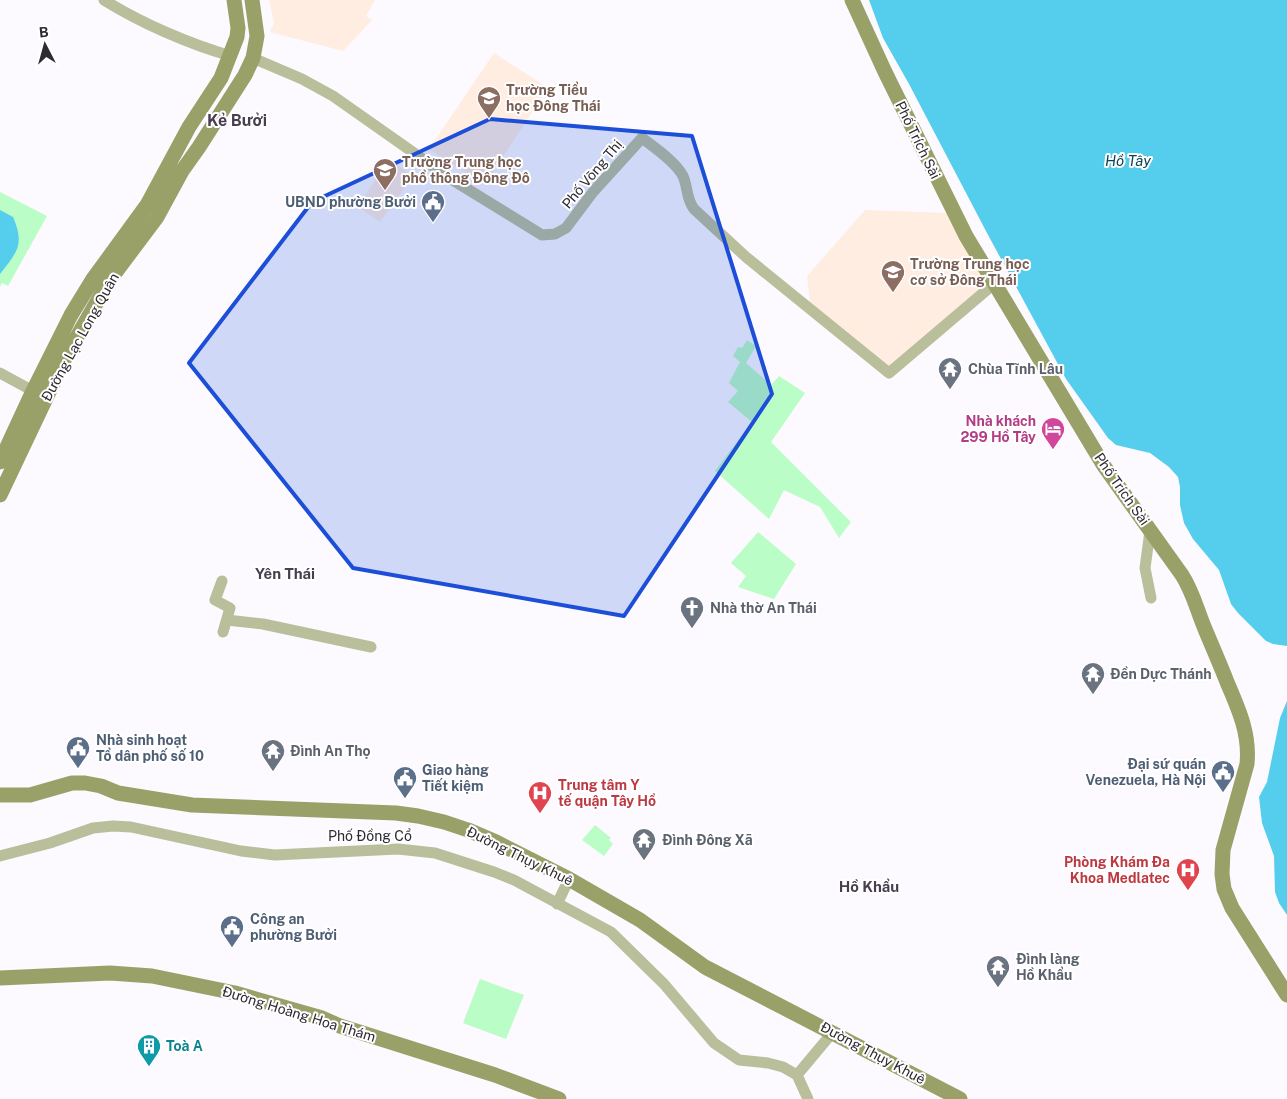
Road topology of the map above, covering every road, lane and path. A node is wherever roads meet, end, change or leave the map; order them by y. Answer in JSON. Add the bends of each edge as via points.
{"nodes":[{"id":1,"x":104,"y":0,"type":"edge"},
{"id":2,"x":234,"y":0,"type":"edge"},
{"id":3,"x":252,"y":0,"type":"edge"},
{"id":4,"x":852,"y":0,"type":"edge"},
{"id":5,"x":231,"y":56,"type":"junction"},
{"id":6,"x":253,"y":58,"type":"junction"},
{"id":7,"x":140,"y":228,"type":"junction"},
{"id":8,"x":995,"y":283,"type":"junction"},
{"id":9,"x":60,"y":352,"type":"junction"},
{"id":10,"x":0,"y":373,"type":"edge"},
{"id":11,"x":33,"y":391,"type":"junction"},
{"id":12,"x":7,"y":457,"type":"edge"},
{"id":13,"x":0,"y":495,"type":"edge"},
{"id":14,"x":1150,"y":531,"type":"junction"},
{"id":15,"x":222,"y":581,"type":"dead end"},
{"id":16,"x":1151,"y":598,"type":"dead end"},
{"id":17,"x":227,"y":620,"type":"junction"},
{"id":18,"x":223,"y":632,"type":"dead end"},
{"id":19,"x":371,"y":647,"type":"dead end"},
{"id":20,"x":0,"y":795,"type":"edge"},
{"id":21,"x":0,"y":856,"type":"edge"},
{"id":22,"x":569,"y":879,"type":"junction"},
{"id":23,"x":557,"y":904,"type":"junction"},
{"id":24,"x":0,"y":978,"type":"edge"},
{"id":25,"x":1287,"y":995,"type":"edge"},
{"id":26,"x":833,"y":1032,"type":"junction"},
{"id":27,"x":797,"y":1075,"type":"junction"},
{"id":28,"x":560,"y":1099,"type":"edge"},
{"id":29,"x":808,"y":1099,"type":"edge"},
{"id":30,"x":960,"y":1099,"type":"edge"}],
"edges":[{"from":1,"to":5,"type":"street","via":[[122,11]]},
{"from":2,"to":5,"type":"main road","name":"Đường Lạc Long Quân","via":[[238,28]]},
{"from":3,"to":6,"type":"main road","name":"Đường Lạc Long Quân","via":[[256,36]]},
{"from":4,"to":8,"type":"main road","name":"Phố Trích Sài","via":[[959,222]]},
{"from":5,"to":7,"type":"main road","name":"Đường Lạc Long Quân","via":[[147,205]]},
{"from":6,"to":7,"type":"main road","name":"Đường Lạc Long Quân","via":[[157,217]]},
{"from":6,"to":8,"type":"street","name":"Phố Võng Thị","via":[[334,96],[451,179],[542,235],[555,234],[566,228],[593,192],[642,138],[680,171],[694,209],[746,257],[889,373]]},
{"from":7,"to":9,"type":"main road","name":"Đường Lạc Long Quân","via":[[93,279]]},
{"from":8,"to":14,"type":"main road","name":"Phố Trích Sài","via":[[1104,466]]},
{"from":9,"to":11,"type":"main road","name":"Đường Lạc Long Quân"},
{"from":9,"to":12,"type":"main road","name":"Đường Lạc Long Quân"},
{"from":10,"to":11,"type":"street"},
{"from":11,"to":12,"type":"main road","name":"Đường Lạc Long Quân"},
{"from":12,"to":13,"type":"main road","name":"Đường Lạc Long Quân"},
{"from":14,"to":16,"type":"street","via":[[1145,568]]},
{"from":14,"to":25,"type":"main road","name":"Phố Trích Sài","via":[[1191,590],[1245,726],[1248,764],[1223,850],[1223,881],[1232,908]]},
{"from":15,"to":17,"type":"street","via":[[216,600],[230,608]]},
{"from":17,"to":18,"type":"street"},
{"from":17,"to":19,"type":"street","via":[[263,624]]},
{"from":20,"to":22,"type":"main road","name":"Đường Thụy Khuê","via":[[30,795],[72,783],[85,783],[118,793],[192,805],[418,816],[468,830]]},
{"from":21,"to":23,"type":"street","name":"Phố Đồng Cổ","via":[[93,828],[114,826],[275,855],[398,849],[435,853],[494,872]]},
{"from":22,"to":23,"type":"street"},
{"from":22,"to":26,"type":"main road","name":"Đường Thụy Khuê","via":[[640,920],[705,967]]},
{"from":23,"to":27,"type":"street","name":"Phố Đồng Cổ","via":[[611,932],[664,984],[726,1053],[739,1060],[775,1065]]},
{"from":24,"to":28,"type":"main road","name":"Đường Hoàng Hoa Thám","via":[[110,974],[164,978],[235,993],[322,1018]]},
{"from":26,"to":27,"type":"street"},
{"from":26,"to":30,"type":"main road","name":"Đường Thụy Khuê"},
{"from":27,"to":29,"type":"street"}]}
